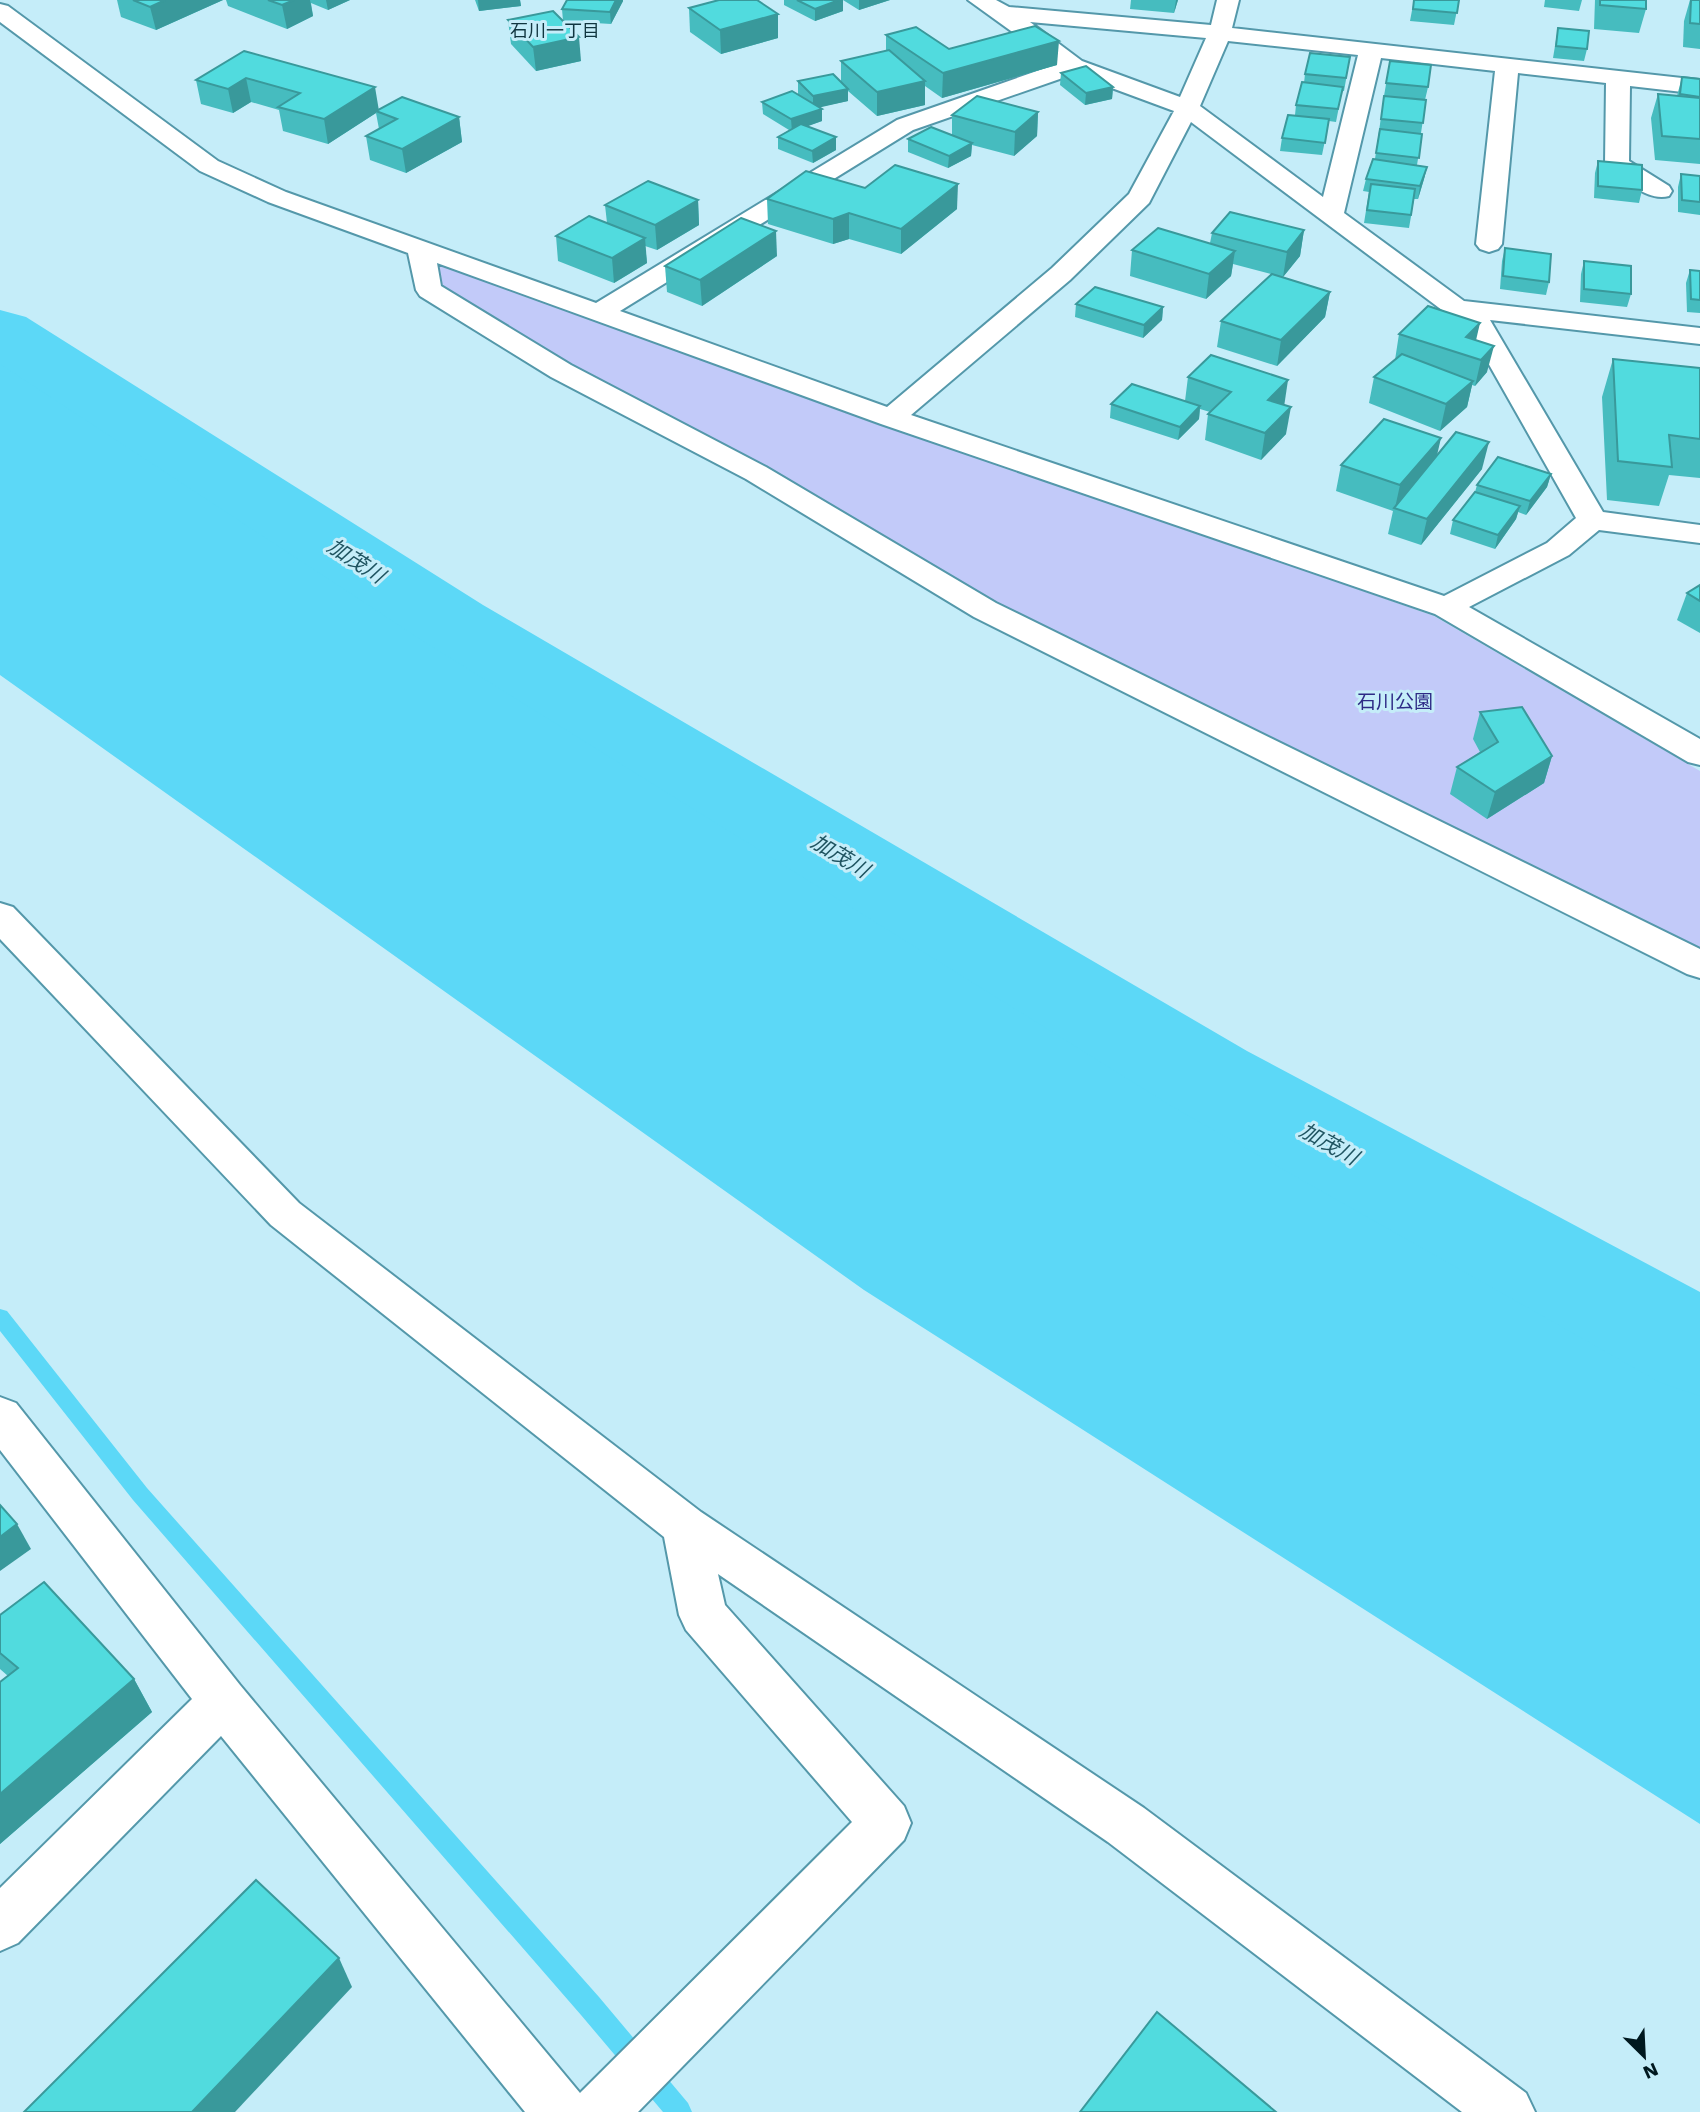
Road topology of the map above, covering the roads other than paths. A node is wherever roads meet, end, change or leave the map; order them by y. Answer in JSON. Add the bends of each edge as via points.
{"nodes":[{"id":1,"x":979,"y":0,"type":"edge"},
{"id":2,"x":1228,"y":0,"type":"edge"},
{"id":3,"x":0,"y":11,"type":"edge"},
{"id":4,"x":1004,"y":13,"type":"junction"},
{"id":5,"x":1220,"y":33,"type":"junction"},
{"id":6,"x":1371,"y":50,"type":"junction"},
{"id":7,"x":1507,"y":65,"type":"junction"},
{"id":8,"x":1074,"y":66,"type":"junction"},
{"id":9,"x":1618,"y":77,"type":"junction"},
{"id":10,"x":1700,"y":87,"type":"edge"},
{"id":11,"x":1187,"y":108,"type":"junction"},
{"id":12,"x":1660,"y":191,"type":"dead end"},
{"id":13,"x":1331,"y":215,"type":"junction"},
{"id":14,"x":1489,"y":244,"type":"dead end"},
{"id":15,"x":421,"y":251,"type":"junction"},
{"id":16,"x":1456,"y":307,"type":"junction"},
{"id":17,"x":597,"y":314,"type":"junction"},
{"id":18,"x":1700,"y":336,"type":"edge"},
{"id":19,"x":891,"y":418,"type":"junction"},
{"id":20,"x":1592,"y":520,"type":"junction"},
{"id":21,"x":1700,"y":534,"type":"edge"},
{"id":22,"x":1446,"y":607,"type":"junction"},
{"id":23,"x":1700,"y":754,"type":"edge"},
{"id":24,"x":0,"y":916,"type":"edge"},
{"id":25,"x":1700,"y":965,"type":"edge"},
{"id":26,"x":0,"y":1416,"type":"edge"},
{"id":27,"x":685,"y":1526,"type":"junction"},
{"id":28,"x":223,"y":1701,"type":"junction"},
{"id":29,"x":0,"y":1925,"type":"edge"},
{"id":30,"x":560,"y":2112,"type":"edge"},
{"id":31,"x":599,"y":2112,"type":"edge"},
{"id":32,"x":1507,"y":2112,"type":"edge"}],
"edges":[{"from":1,"to":4,"type":"street"},
{"from":2,"to":5,"type":"street"},
{"from":3,"to":15,"type":"street","via":[[209,166],[276,197]]},
{"from":4,"to":5,"type":"street"},
{"from":4,"to":8,"type":"street"},
{"from":5,"to":6,"type":"street"},
{"from":5,"to":11,"type":"street"},
{"from":6,"to":7,"type":"street"},
{"from":6,"to":13,"type":"street"},
{"from":7,"to":9,"type":"street"},
{"from":7,"to":14,"type":"street"},
{"from":8,"to":11,"type":"street"},
{"from":8,"to":17,"type":"street","via":[[905,125]]},
{"from":9,"to":10,"type":"street"},
{"from":9,"to":12,"type":"street","via":[[1616,164]]},
{"from":11,"to":13,"type":"street"},
{"from":11,"to":19,"type":"street","via":[[1140,198],[1061,274]]},
{"from":13,"to":16,"type":"street"},
{"from":15,"to":17,"type":"street"},
{"from":15,"to":25,"type":"street","via":[[429,290],[561,371],[756,473],[985,610]]},
{"from":16,"to":18,"type":"street"},
{"from":16,"to":20,"type":"street","via":[[1481,326]]},
{"from":17,"to":19,"type":"street"},
{"from":19,"to":22,"type":"street"},
{"from":20,"to":21,"type":"street"},
{"from":20,"to":22,"type":"street","via":[[1558,549]]},
{"from":22,"to":23,"type":"street"},
{"from":24,"to":27,"type":"street","via":[[285,1214]]},
{"from":26,"to":28,"type":"street"},
{"from":27,"to":31,"type":"street","via":[[702,1615],[886,1823]]},
{"from":27,"to":32,"type":"street","via":[[1126,1825]]},
{"from":28,"to":29,"type":"street"},
{"from":28,"to":30,"type":"street"}]}
